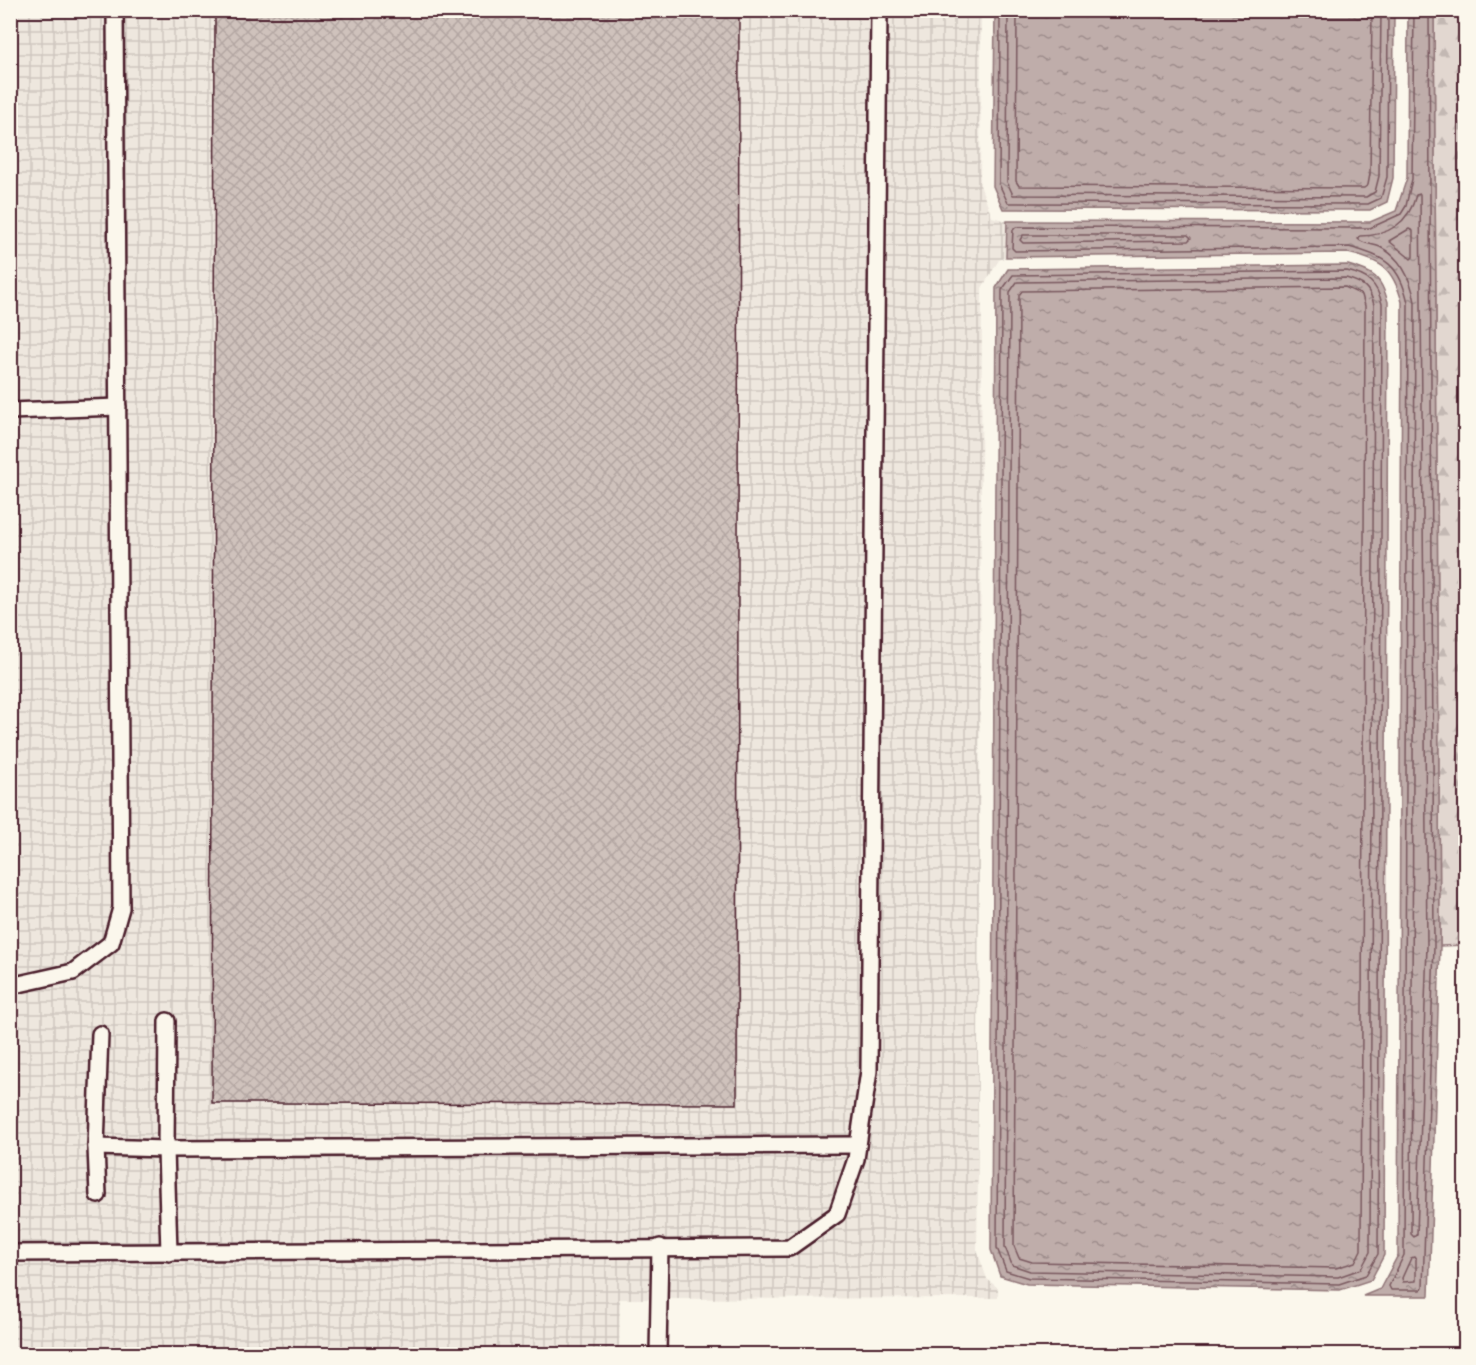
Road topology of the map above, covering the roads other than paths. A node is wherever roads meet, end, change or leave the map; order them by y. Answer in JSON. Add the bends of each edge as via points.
{"nodes":[{"id":1,"x":116,"y":10,"type":"edge"},
{"id":2,"x":879,"y":10,"type":"edge"},
{"id":3,"x":118,"y":407,"type":"junction"},
{"id":4,"x":10,"y":411,"type":"edge"},
{"id":5,"x":10,"y":986,"type":"edge"},
{"id":6,"x":167,"y":1021,"type":"dead end"},
{"id":7,"x":100,"y":1034,"type":"dead end"},
{"id":8,"x":858,"y":1145,"type":"junction"},
{"id":9,"x":96,"y":1147,"type":"junction"},
{"id":10,"x":166,"y":1149,"type":"junction"},
{"id":11,"x":98,"y":1195,"type":"dead end"},
{"id":12,"x":660,"y":1247,"type":"junction"},
{"id":13,"x":10,"y":1252,"type":"edge"},
{"id":14,"x":169,"y":1253,"type":"junction"},
{"id":15,"x":658,"y":1354,"type":"edge"}],
"edges":[{"from":1,"to":3,"type":"lane"},
{"from":2,"to":8,"type":"lane","via":[[869,1071]]},
{"from":3,"to":4,"type":"lane"},
{"from":3,"to":5,"type":"lane","via":[[121,908],[111,943],[73,972]]},
{"from":6,"to":10,"type":"lane"},
{"from":7,"to":9,"type":"lane"},
{"from":8,"to":10,"type":"lane"},
{"from":8,"to":12,"type":"lane","via":[[837,1214],[789,1248]]},
{"from":9,"to":10,"type":"lane"},
{"from":9,"to":11,"type":"lane"},
{"from":10,"to":14,"type":"lane"},
{"from":12,"to":14,"type":"lane"},
{"from":12,"to":15,"type":"lane"},
{"from":13,"to":14,"type":"lane"}]}
